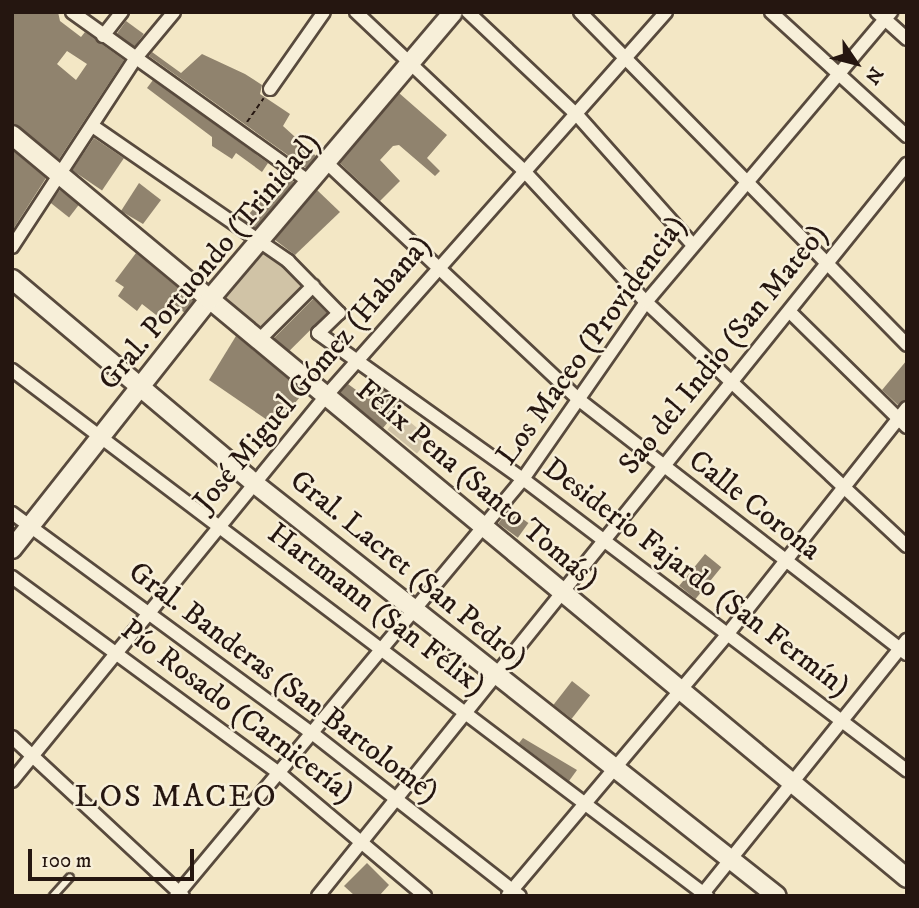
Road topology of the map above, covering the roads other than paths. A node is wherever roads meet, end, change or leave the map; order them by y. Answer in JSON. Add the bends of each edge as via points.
{"nodes":[{"id":1,"x":72,"y":12,"type":"edge"},
{"id":2,"x":122,"y":12,"type":"edge"},
{"id":3,"x":174,"y":12,"type":"edge"},
{"id":4,"x":324,"y":12,"type":"edge"},
{"id":5,"x":356,"y":12,"type":"edge"},
{"id":6,"x":453,"y":12,"type":"edge"},
{"id":7,"x":468,"y":12,"type":"edge"},
{"id":8,"x":580,"y":12,"type":"edge"},
{"id":9,"x":666,"y":12,"type":"edge"},
{"id":10,"x":771,"y":12,"type":"edge"},
{"id":11,"x":884,"y":15,"type":"edge"},
{"id":12,"x":103,"y":36,"type":"junction"},
{"id":13,"x":907,"y":38,"type":"edge"},
{"id":14,"x":135,"y":59,"type":"junction"},
{"id":15,"x":624,"y":60,"type":"junction"},
{"id":16,"x":412,"y":62,"type":"junction"},
{"id":17,"x":838,"y":75,"type":"junction"},
{"id":18,"x":271,"y":89,"type":"road end"},
{"id":19,"x":578,"y":116,"type":"junction"},
{"id":20,"x":94,"y":127,"type":"junction"},
{"id":21,"x":12,"y":135,"type":"edge"},
{"id":22,"x":907,"y":136,"type":"edge"},
{"id":23,"x":328,"y":164,"type":"junction"},
{"id":24,"x":907,"y":164,"type":"edge"},
{"id":25,"x":525,"y":172,"type":"junction"},
{"id":26,"x":61,"y":176,"type":"junction"},
{"id":27,"x":311,"y":183,"type":"junction"},
{"id":28,"x":743,"y":185,"type":"junction"},
{"id":29,"x":259,"y":241,"type":"junction"},
{"id":30,"x":692,"y":245,"type":"junction"},
{"id":31,"x":12,"y":247,"type":"edge"},
{"id":32,"x":826,"y":264,"type":"junction"},
{"id":33,"x":438,"y":265,"type":"junction"},
{"id":34,"x":12,"y":279,"type":"edge"},
{"id":35,"x":313,"y":286,"type":"junction"},
{"id":36,"x":209,"y":300,"type":"junction"},
{"id":37,"x":646,"y":302,"type":"junction"},
{"id":38,"x":790,"y":313,"type":"junction"},
{"id":39,"x":258,"y":341,"type":"junction"},
{"id":40,"x":907,"y":345,"type":"edge"},
{"id":41,"x":356,"y":361,"type":"junction"},
{"id":42,"x":12,"y":370,"type":"edge"},
{"id":43,"x":734,"y":381,"type":"junction"},
{"id":44,"x":141,"y":387,"type":"junction"},
{"id":45,"x":326,"y":396,"type":"junction"},
{"id":46,"x":578,"y":399,"type":"junction"},
{"id":47,"x":907,"y":408,"type":"edge"},
{"id":48,"x":902,"y":423,"type":"edge"},
{"id":49,"x":103,"y":436,"type":"junction"},
{"id":50,"x":662,"y":468,"type":"junction"},
{"id":51,"x":523,"y":479,"type":"junction"},
{"id":52,"x":254,"y":483,"type":"junction"},
{"id":53,"x":843,"y":488,"type":"junction"},
{"id":54,"x":12,"y":513,"type":"edge"},
{"id":55,"x":219,"y":525,"type":"junction"},
{"id":56,"x":31,"y":526,"type":"junction"},
{"id":57,"x":483,"y":529,"type":"junction"},
{"id":58,"x":606,"y":542,"type":"junction"},
{"id":59,"x":907,"y":546,"type":"edge"},
{"id":60,"x":12,"y":550,"type":"edge"},
{"id":61,"x":782,"y":562,"type":"junction"},
{"id":62,"x":12,"y":577,"type":"edge"},
{"id":63,"x":563,"y":593,"type":"junction"},
{"id":64,"x":417,"y":610,"type":"junction"},
{"id":65,"x":148,"y":613,"type":"junction"},
{"id":66,"x":726,"y":636,"type":"junction"},
{"id":67,"x":904,"y":648,"type":"edge"},
{"id":68,"x":384,"y":650,"type":"junction"},
{"id":69,"x":114,"y":653,"type":"junction"},
{"id":70,"x":496,"y":677,"type":"junction"},
{"id":71,"x":680,"y":691,"type":"junction"},
{"id":72,"x":467,"y":712,"type":"junction"},
{"id":73,"x":842,"y":723,"type":"junction"},
{"id":74,"x":312,"y":733,"type":"junction"},
{"id":75,"x":12,"y":737,"type":"edge"},
{"id":76,"x":34,"y":753,"type":"junction"},
{"id":77,"x":613,"y":770,"type":"junction"},
{"id":78,"x":907,"y":771,"type":"edge"},
{"id":79,"x":279,"y":773,"type":"junction"},
{"id":80,"x":12,"y":780,"type":"edge"},
{"id":81,"x":792,"y":784,"type":"junction"},
{"id":82,"x":396,"y":801,"type":"junction"},
{"id":83,"x":584,"y":802,"type":"junction"},
{"id":84,"x":363,"y":841,"type":"junction"},
{"id":85,"x":730,"y":859,"type":"junction"},
{"id":86,"x":70,"y":877,"type":"dead end"},
{"id":87,"x":907,"y":877,"type":"edge"},
{"id":88,"x":180,"y":894,"type":"edge"},
{"id":89,"x":514,"y":894,"type":"edge"},
{"id":90,"x":704,"y":895,"type":"edge"},
{"id":91,"x":53,"y":896,"type":"edge"},
{"id":92,"x":318,"y":896,"type":"edge"},
{"id":93,"x":425,"y":896,"type":"edge"},
{"id":94,"x":777,"y":896,"type":"edge"}],
"edges":[{"from":1,"to":12,"type":"street"},
{"from":2,"to":12,"type":"street"},
{"from":3,"to":14,"type":"street"},
{"from":4,"to":18,"type":"street"},
{"from":5,"to":16,"type":"street"},
{"from":6,"to":16,"type":"street","name":"Gral. Portuondo (Trinidad)"},
{"from":7,"to":19,"type":"street"},
{"from":8,"to":15,"type":"street"},
{"from":9,"to":15,"type":"street","name":"José Miguel Gómez (Habana)"},
{"from":10,"to":17,"type":"street"},
{"from":11,"to":13,"type":"street"},
{"from":11,"to":17,"type":"street","name":"Los Maceo (Providencia)"},
{"from":12,"to":14,"type":"street"},
{"from":14,"to":20,"type":"street"},
{"from":14,"to":27,"type":"street"},
{"from":15,"to":19,"type":"street","name":"José Miguel Gómez (Habana)"},
{"from":15,"to":28,"type":"street"},
{"from":16,"to":23,"type":"street","name":"Gral. Portuondo (Trinidad)"},
{"from":16,"to":25,"type":"street"},
{"from":17,"to":22,"type":"street"},
{"from":17,"to":28,"type":"street","name":"Los Maceo (Providencia)"},
{"from":19,"to":25,"type":"street","name":"José Miguel Gómez (Habana)"},
{"from":19,"to":30,"type":"street"},
{"from":20,"to":26,"type":"street"},
{"from":20,"to":29,"type":"street","name":"Desiderio Fajardo (San Fermín)"},
{"from":21,"to":26,"type":"street","name":"Félix Pena (Santo Tomás)"},
{"from":23,"to":27,"type":"street","name":"Gral. Portuondo (Trinidad)"},
{"from":23,"to":33,"type":"street","name":"Calle Corona"},
{"from":24,"to":32,"type":"street","name":"Sao del Indio (San Mateo)"},
{"from":25,"to":33,"type":"street","name":"José Miguel Gómez (Habana)"},
{"from":25,"to":37,"type":"street"},
{"from":26,"to":31,"type":"street"},
{"from":26,"to":36,"type":"street","name":"Félix Pena (Santo Tomás)"},
{"from":27,"to":29,"type":"street","name":"Gral. Portuondo (Trinidad)"},
{"from":28,"to":30,"type":"street","name":"Los Maceo (Providencia)"},
{"from":28,"to":32,"type":"street"},
{"from":29,"to":35,"type":"street","name":"Desiderio Fajardo (San Fermín)"},
{"from":29,"to":36,"type":"street","name":"Gral. Portuondo (Trinidad)"},
{"from":30,"to":37,"type":"street","name":"Los Maceo (Providencia)"},
{"from":32,"to":38,"type":"street","name":"Sao del Indio (San Mateo)"},
{"from":32,"to":40,"type":"street"},
{"from":33,"to":41,"type":"street","name":"José Miguel Gómez (Habana)"},
{"from":33,"to":46,"type":"street","name":"Calle Corona"},
{"from":34,"to":44,"type":"street","name":"Gral. Lacret (San Pedro)"},
{"from":35,"to":39,"type":"street"},
{"from":35,"to":41,"type":"street","name":"Desiderio Fajardo (San Fermín)","via":[[339,313],[318,333]]},
{"from":36,"to":39,"type":"street","name":"Félix Pena (Santo Tomás)"},
{"from":36,"to":44,"type":"street","name":"Gral. Portuondo (Trinidad)"},
{"from":37,"to":43,"type":"street"},
{"from":37,"to":46,"type":"street","name":"Los Maceo (Providencia)"},
{"from":38,"to":43,"type":"street","name":"Sao del Indio (San Mateo)"},
{"from":38,"to":48,"type":"street"},
{"from":39,"to":45,"type":"street","name":"Félix Pena (Santo Tomás)"},
{"from":41,"to":45,"type":"street","name":"José Miguel Gómez (Habana)"},
{"from":41,"to":51,"type":"street","name":"Desiderio Fajardo (San Fermín)"},
{"from":42,"to":49,"type":"street","name":"Hartmann (San Félix)"},
{"from":43,"to":50,"type":"street","name":"Sao del Indio (San Mateo)"},
{"from":43,"to":53,"type":"street"},
{"from":44,"to":49,"type":"street","name":"Gral. Portuondo (Trinidad)"},
{"from":44,"to":52,"type":"street","name":"Gral. Lacret (San Pedro)"},
{"from":45,"to":52,"type":"street","name":"José Miguel Gómez (Habana)"},
{"from":45,"to":57,"type":"street","name":"Félix Pena (Santo Tomás)"},
{"from":46,"to":50,"type":"street","name":"Calle Corona"},
{"from":46,"to":51,"type":"street","name":"Los Maceo (Providencia)"},
{"from":47,"to":48,"type":"street"},
{"from":48,"to":53,"type":"street"},
{"from":49,"to":55,"type":"street","name":"Hartmann (San Félix)"},
{"from":49,"to":56,"type":"street","name":"Gral. Portuondo (Trinidad)"},
{"from":50,"to":58,"type":"street","name":"Sao del Indio (San Mateo)"},
{"from":50,"to":61,"type":"street","name":"Calle Corona"},
{"from":51,"to":57,"type":"street","name":"Los Maceo (Providencia)"},
{"from":51,"to":58,"type":"street","name":"Desiderio Fajardo (San Fermín)"},
{"from":52,"to":55,"type":"street","name":"José Miguel Gómez (Habana)"},
{"from":52,"to":64,"type":"street","name":"Gral. Lacret (San Pedro)"},
{"from":53,"to":59,"type":"street"},
{"from":53,"to":61,"type":"street"},
{"from":54,"to":56,"type":"street","name":"Gral. Banderas (San Bartolomé)"},
{"from":55,"to":65,"type":"street","name":"José Miguel Gómez (Habana)"},
{"from":55,"to":68,"type":"street","name":"Hartmann (San Félix)"},
{"from":56,"to":60,"type":"street","name":"Gral. Portuondo (Trinidad)"},
{"from":56,"to":65,"type":"street","name":"Gral. Banderas (San Bartolomé)"},
{"from":57,"to":63,"type":"street","name":"Félix Pena (Santo Tomás)"},
{"from":57,"to":64,"type":"street","name":"Los Maceo (Providencia)"},
{"from":58,"to":63,"type":"street","name":"Sao del Indio (San Mateo)"},
{"from":58,"to":66,"type":"street","name":"Desiderio Fajardo (San Fermín)"},
{"from":61,"to":66,"type":"street"},
{"from":61,"to":67,"type":"street","name":"Calle Corona"},
{"from":62,"to":69,"type":"street","name":"Pío Rosado (Carnicería)"},
{"from":63,"to":70,"type":"street","name":"Sao del Indio (San Mateo)"},
{"from":63,"to":71,"type":"street","name":"Félix Pena (Santo Tomás)"},
{"from":64,"to":68,"type":"street","name":"Los Maceo (Providencia)"},
{"from":64,"to":70,"type":"street","name":"Gral. Lacret (San Pedro)"},
{"from":65,"to":69,"type":"street","name":"José Miguel Gómez (Habana)"},
{"from":65,"to":74,"type":"street","name":"Gral. Banderas (San Bartolomé)"},
{"from":66,"to":71,"type":"street"},
{"from":66,"to":73,"type":"street","name":"Desiderio Fajardo (San Fermín)"},
{"from":67,"to":73,"type":"street"},
{"from":68,"to":72,"type":"street","name":"Hartmann (San Félix)"},
{"from":68,"to":74,"type":"street","name":"Los Maceo (Providencia)"},
{"from":69,"to":76,"type":"street","name":"José Miguel Gómez (Habana)"},
{"from":69,"to":79,"type":"street","name":"Pío Rosado (Carnicería)"},
{"from":70,"to":72,"type":"street","name":"Sao del Indio (San Mateo)"},
{"from":70,"to":77,"type":"street","name":"Gral. Lacret (San Pedro)"},
{"from":71,"to":77,"type":"street"},
{"from":71,"to":81,"type":"street","name":"Félix Pena (Santo Tomás)"},
{"from":72,"to":82,"type":"street","name":"Sao del Indio (San Mateo)"},
{"from":72,"to":83,"type":"street","name":"Hartmann (San Félix)"},
{"from":73,"to":78,"type":"street","name":"Desiderio Fajardo (San Fermín)"},
{"from":73,"to":81,"type":"street"},
{"from":74,"to":79,"type":"street","name":"Los Maceo (Providencia)"},
{"from":74,"to":82,"type":"street","name":"Gral. Banderas (San Bartolomé)"},
{"from":75,"to":76,"type":"street"},
{"from":76,"to":80,"type":"street","name":"José Miguel Gómez (Habana)"},
{"from":76,"to":88,"type":"street"},
{"from":77,"to":83,"type":"street"},
{"from":77,"to":85,"type":"street","name":"Gral. Lacret (San Pedro)"},
{"from":79,"to":84,"type":"street","name":"Pío Rosado (Carnicería)"},
{"from":79,"to":88,"type":"street","name":"Los Maceo (Providencia)"},
{"from":81,"to":85,"type":"street"},
{"from":81,"to":87,"type":"street","name":"Félix Pena (Santo Tomás)"},
{"from":82,"to":84,"type":"street","name":"Sao del Indio (San Mateo)"},
{"from":82,"to":89,"type":"street","name":"Gral. Banderas (San Bartolomé)"},
{"from":83,"to":89,"type":"street"},
{"from":83,"to":90,"type":"street","name":"Hartmann (San Félix)"},
{"from":84,"to":92,"type":"street","name":"Sao del Indio (San Mateo)"},
{"from":84,"to":93,"type":"street","name":"Pío Rosado (Carnicería)"},
{"from":85,"to":90,"type":"street"},
{"from":85,"to":94,"type":"street","name":"Gral. Lacret (San Pedro)"},
{"from":86,"to":91,"type":"lane"}]}
